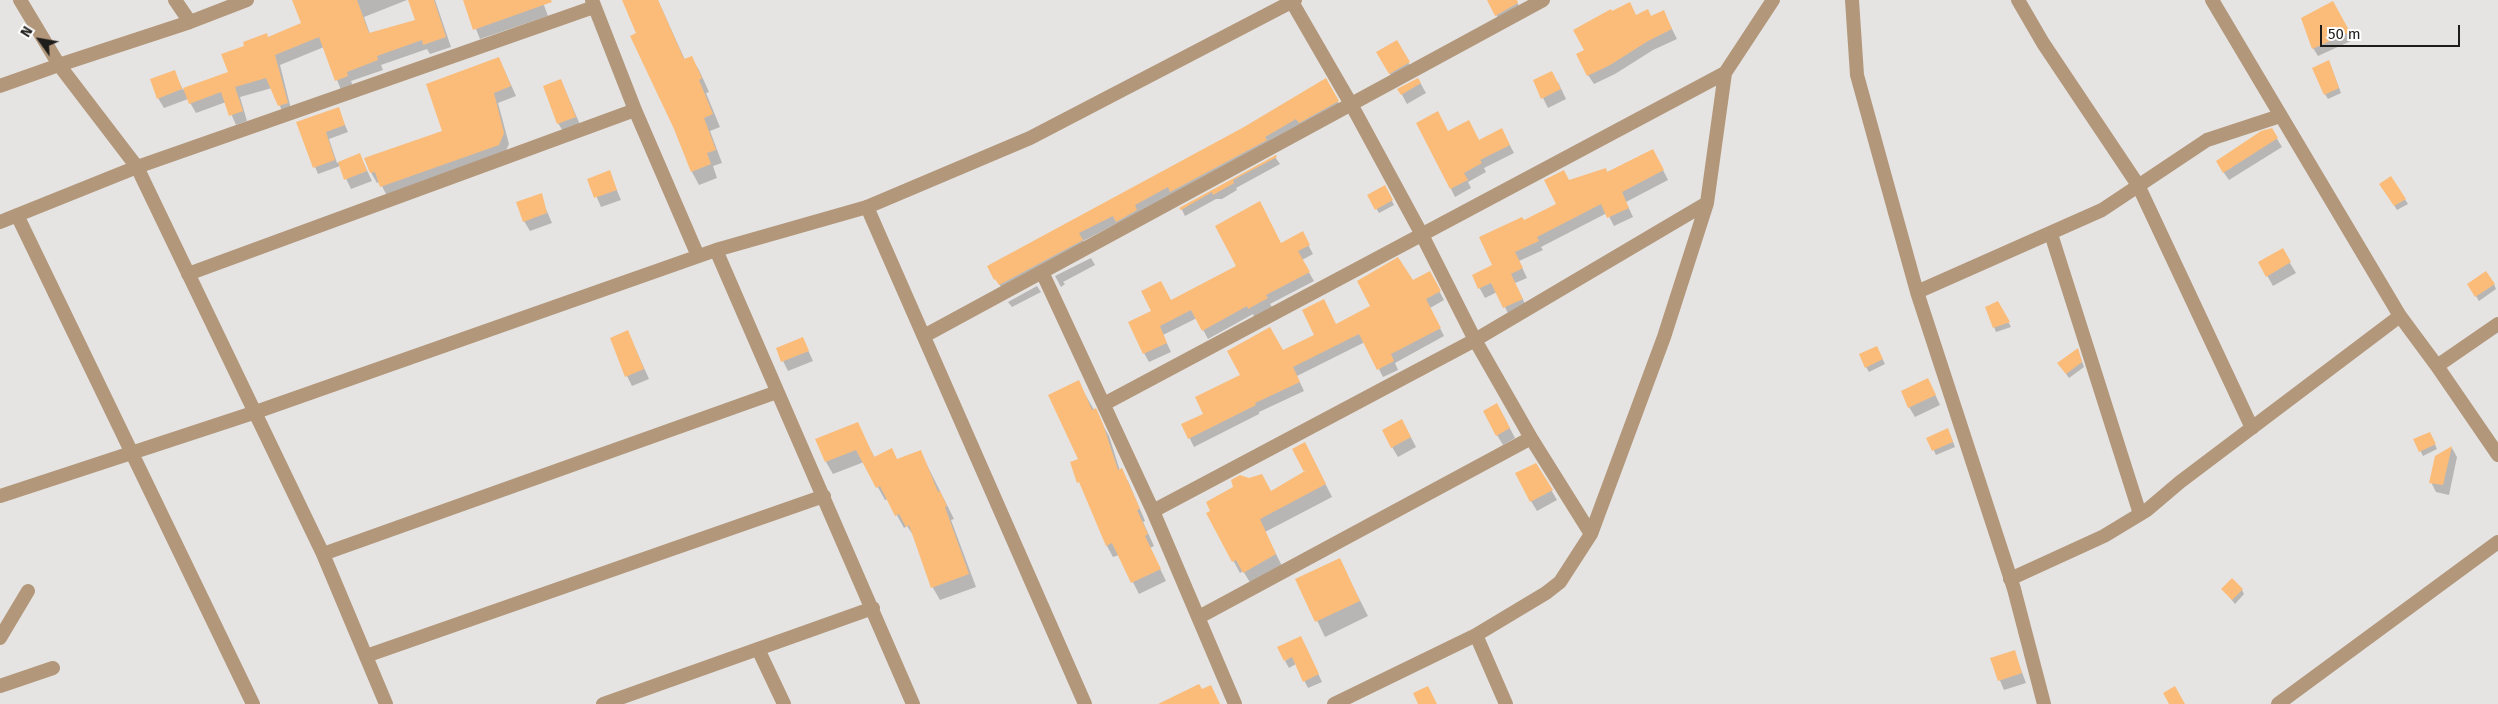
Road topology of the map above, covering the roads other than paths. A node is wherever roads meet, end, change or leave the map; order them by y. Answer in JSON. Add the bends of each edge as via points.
{"nodes":[{"id":1,"x":20,"y":0,"type":"edge"},
{"id":2,"x":175,"y":0,"type":"edge"},
{"id":3,"x":247,"y":0,"type":"edge"},
{"id":4,"x":1543,"y":0,"type":"edge"},
{"id":5,"x":1773,"y":0,"type":"edge"},
{"id":6,"x":1852,"y":0,"type":"edge"},
{"id":7,"x":2018,"y":0,"type":"edge"},
{"id":8,"x":2212,"y":0,"type":"edge"},
{"id":9,"x":1294,"y":1,"type":"edge"},
{"id":10,"x":593,"y":3,"type":"edge"},
{"id":11,"x":190,"y":22,"type":"junction"},
{"id":12,"x":58,"y":65,"type":"junction"},
{"id":13,"x":1725,"y":73,"type":"junction"},
{"id":14,"x":0,"y":86,"type":"edge"},
{"id":15,"x":1351,"y":104,"type":"junction"},
{"id":16,"x":635,"y":110,"type":"junction"},
{"id":17,"x":2280,"y":116,"type":"junction"},
{"id":18,"x":137,"y":167,"type":"junction"},
{"id":19,"x":2138,"y":185,"type":"junction"},
{"id":20,"x":1707,"y":203,"type":"junction"},
{"id":21,"x":867,"y":206,"type":"junction"},
{"id":22,"x":18,"y":215,"type":"junction"},
{"id":23,"x":0,"y":222,"type":"edge"},
{"id":24,"x":1421,"y":233,"type":"junction"},
{"id":25,"x":2051,"y":234,"type":"junction"},
{"id":26,"x":716,"y":250,"type":"junction"},
{"id":27,"x":698,"y":256,"type":"junction"},
{"id":28,"x":1042,"y":272,"type":"junction"},
{"id":29,"x":188,"y":274,"type":"junction"},
{"id":30,"x":1918,"y":292,"type":"junction"},
{"id":31,"x":2400,"y":316,"type":"junction"},
{"id":32,"x":2498,"y":324,"type":"edge"},
{"id":33,"x":924,"y":336,"type":"junction"},
{"id":34,"x":1475,"y":340,"type":"junction"},
{"id":35,"x":2437,"y":366,"type":"junction"},
{"id":36,"x":777,"y":392,"type":"junction"},
{"id":37,"x":1104,"y":404,"type":"junction"},
{"id":38,"x":254,"y":413,"type":"junction"},
{"id":39,"x":2252,"y":428,"type":"junction"},
{"id":40,"x":1531,"y":438,"type":"junction"},
{"id":41,"x":133,"y":451,"type":"junction"},
{"id":42,"x":2498,"y":455,"type":"edge"},
{"id":43,"x":0,"y":496,"type":"edge"},
{"id":44,"x":824,"y":496,"type":"junction"},
{"id":45,"x":1153,"y":511,"type":"junction"},
{"id":46,"x":2140,"y":514,"type":"junction"},
{"id":47,"x":1591,"y":534,"type":"junction"},
{"id":48,"x":2498,"y":542,"type":"edge"},
{"id":49,"x":323,"y":554,"type":"junction"},
{"id":50,"x":2010,"y":579,"type":"junction"},
{"id":51,"x":28,"y":591,"type":"dead end"},
{"id":52,"x":873,"y":608,"type":"junction"},
{"id":53,"x":1198,"y":617,"type":"junction"},
{"id":54,"x":1476,"y":635,"type":"junction"},
{"id":55,"x":0,"y":638,"type":"edge"},
{"id":56,"x":758,"y":649,"type":"junction"},
{"id":57,"x":366,"y":656,"type":"junction"},
{"id":58,"x":53,"y":668,"type":"dead end"},
{"id":59,"x":0,"y":686,"type":"edge"},
{"id":60,"x":1357,"y":699,"type":"edge"},
{"id":61,"x":253,"y":704,"type":"edge"},
{"id":62,"x":386,"y":704,"type":"edge"},
{"id":63,"x":602,"y":704,"type":"edge"},
{"id":64,"x":784,"y":704,"type":"edge"},
{"id":65,"x":913,"y":704,"type":"edge"},
{"id":66,"x":1084,"y":704,"type":"edge"},
{"id":67,"x":1235,"y":704,"type":"edge"},
{"id":68,"x":1334,"y":704,"type":"edge"},
{"id":69,"x":1506,"y":704,"type":"edge"},
{"id":70,"x":2044,"y":704,"type":"edge"},
{"id":71,"x":2278,"y":704,"type":"edge"}],
"edges":[{"from":1,"to":12,"type":"street"},
{"from":2,"to":11,"type":"street"},
{"from":3,"to":11,"type":"street"},
{"from":4,"to":15,"type":"street"},
{"from":5,"to":13,"type":"street"},
{"from":6,"to":30,"type":"street","via":[[1858,75]]},
{"from":7,"to":19,"type":"street"},
{"from":8,"to":17,"type":"street"},
{"from":9,"to":15,"type":"street"},
{"from":9,"to":21,"type":"street","via":[[1030,138]]},
{"from":10,"to":16,"type":"street"},
{"from":10,"to":18,"type":"street"},
{"from":11,"to":12,"type":"street"},
{"from":12,"to":14,"type":"street"},
{"from":12,"to":18,"type":"street"},
{"from":13,"to":20,"type":"street"},
{"from":13,"to":24,"type":"street"},
{"from":15,"to":24,"type":"street"},
{"from":15,"to":28,"type":"street"},
{"from":16,"to":27,"type":"street"},
{"from":16,"to":29,"type":"street"},
{"from":17,"to":19,"type":"street","via":[[2207,140]]},
{"from":17,"to":31,"type":"street"},
{"from":18,"to":22,"type":"street"},
{"from":18,"to":29,"type":"street"},
{"from":19,"to":25,"type":"street","via":[[2102,210]]},
{"from":19,"to":39,"type":"street"},
{"from":20,"to":34,"type":"street"},
{"from":20,"to":47,"type":"street","via":[[1664,337]]},
{"from":21,"to":26,"type":"street"},
{"from":21,"to":33,"type":"street"},
{"from":22,"to":23,"type":"street"},
{"from":22,"to":41,"type":"street"},
{"from":24,"to":34,"type":"street"},
{"from":24,"to":37,"type":"street"},
{"from":25,"to":30,"type":"street"},
{"from":25,"to":46,"type":"street"},
{"from":26,"to":27,"type":"street"},
{"from":26,"to":36,"type":"street"},
{"from":27,"to":38,"type":"street"},
{"from":28,"to":33,"type":"street"},
{"from":28,"to":37,"type":"street"},
{"from":29,"to":38,"type":"street"},
{"from":30,"to":50,"type":"street"},
{"from":31,"to":35,"type":"street"},
{"from":31,"to":39,"type":"street"},
{"from":32,"to":35,"type":"street"},
{"from":33,"to":66,"type":"street"},
{"from":34,"to":40,"type":"street"},
{"from":34,"to":45,"type":"street"},
{"from":35,"to":42,"type":"street"},
{"from":36,"to":44,"type":"street"},
{"from":36,"to":49,"type":"street"},
{"from":37,"to":45,"type":"street"},
{"from":38,"to":41,"type":"street"},
{"from":38,"to":49,"type":"street"},
{"from":39,"to":46,"type":"street"},
{"from":40,"to":47,"type":"street"},
{"from":40,"to":53,"type":"street"},
{"from":41,"to":43,"type":"street"},
{"from":41,"to":61,"type":"street"},
{"from":44,"to":52,"type":"street"},
{"from":44,"to":57,"type":"street"},
{"from":45,"to":53,"type":"street"},
{"from":46,"to":50,"type":"street","via":[[2104,536]]},
{"from":47,"to":54,"type":"street","via":[[1560,582]]},
{"from":48,"to":71,"type":"street"},
{"from":49,"to":57,"type":"street"},
{"from":50,"to":70,"type":"street"},
{"from":51,"to":55,"type":"street"},
{"from":52,"to":56,"type":"street"},
{"from":52,"to":65,"type":"street"},
{"from":53,"to":67,"type":"street"},
{"from":54,"to":60,"type":"street"},
{"from":54,"to":69,"type":"street"},
{"from":56,"to":63,"type":"street"},
{"from":56,"to":64,"type":"street"},
{"from":57,"to":62,"type":"street"},
{"from":58,"to":59,"type":"street"},
{"from":60,"to":68,"type":"street"}]}
